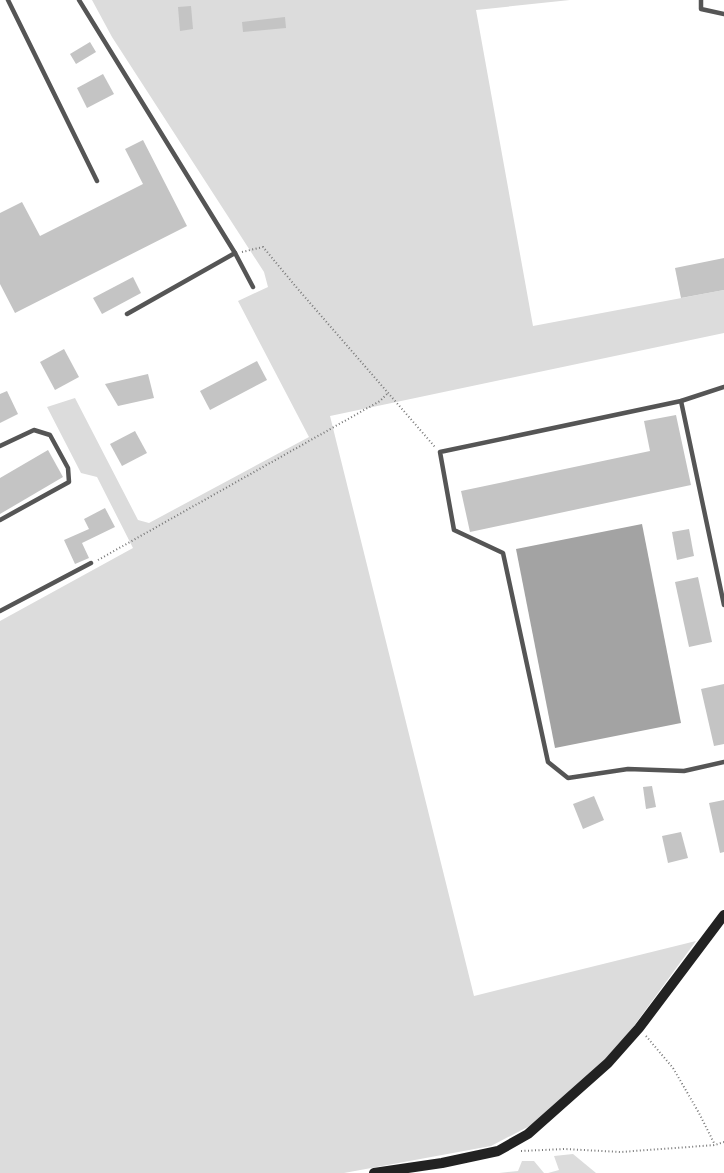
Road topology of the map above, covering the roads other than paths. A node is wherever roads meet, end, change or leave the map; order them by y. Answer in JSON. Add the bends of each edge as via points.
{"nodes":[{"id":1,"x":8,"y":0,"type":"edge"},
{"id":2,"x":79,"y":0,"type":"edge"},
{"id":3,"x":701,"y":0,"type":"edge"},
{"id":4,"x":724,"y":14,"type":"edge"},
{"id":5,"x":97,"y":181,"type":"dead end"},
{"id":6,"x":235,"y":253,"type":"junction"},
{"id":7,"x":253,"y":286,"type":"dead end"},
{"id":8,"x":126,"y":314,"type":"dead end"},
{"id":9,"x":724,"y":387,"type":"edge"},
{"id":10,"x":681,"y":401,"type":"junction"},
{"id":11,"x":0,"y":446,"type":"edge"},
{"id":12,"x":0,"y":520,"type":"edge"},
{"id":13,"x":91,"y":563,"type":"road end"},
{"id":14,"x":724,"y":605,"type":"edge"},
{"id":15,"x":0,"y":611,"type":"edge"},
{"id":16,"x":724,"y":762,"type":"edge"},
{"id":17,"x":724,"y":915,"type":"edge"},
{"id":18,"x":374,"y":1173,"type":"edge"}],
"edges":[{"from":1,"to":5,"type":"lane"},
{"from":2,"to":6,"type":"lane"},
{"from":3,"to":4,"type":"lane","via":[[701,9]]},
{"from":6,"to":7,"type":"lane"},
{"from":6,"to":8,"type":"lane"},
{"from":9,"to":10,"type":"lane"},
{"from":10,"to":14,"type":"lane"},
{"from":10,"to":16,"type":"lane","via":[[440,452],[454,530],[503,553],[548,762],[568,778],[628,770],[684,771]]},
{"from":11,"to":12,"type":"lane","via":[[34,430],[50,435],[68,468],[69,482]]},
{"from":13,"to":15,"type":"lane"},
{"from":17,"to":18,"type":"street","via":[[639,1028],[608,1063],[528,1134],[498,1151]]}]}
